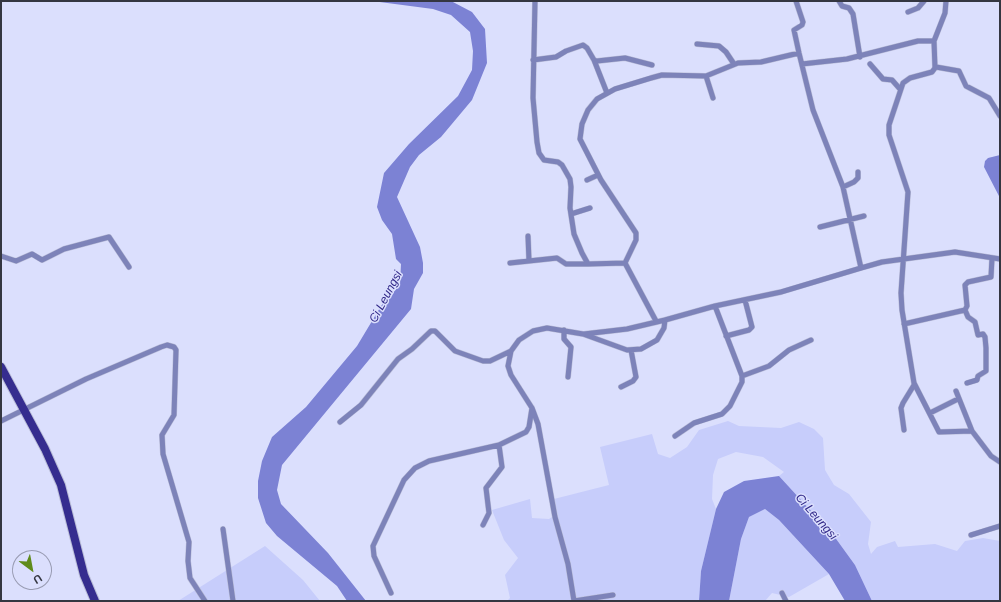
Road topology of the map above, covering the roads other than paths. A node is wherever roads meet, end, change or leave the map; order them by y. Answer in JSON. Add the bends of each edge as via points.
{"nodes":[{"id":1,"x":535,"y":1,"type":"edge"},
{"id":2,"x":796,"y":1,"type":"edge"},
{"id":3,"x":839,"y":1,"type":"edge"},
{"id":4,"x":924,"y":1,"type":"edge"},
{"id":5,"x":946,"y":1,"type":"edge"},
{"id":6,"x":908,"y":12,"type":"dead end"},
{"id":7,"x":934,"y":41,"type":"junction"},
{"id":8,"x":697,"y":44,"type":"dead end"},
{"id":9,"x":799,"y":53,"type":"junction"},
{"id":10,"x":860,"y":57,"type":"junction"},
{"id":11,"x":533,"y":60,"type":"junction"},
{"id":12,"x":594,"y":60,"type":"junction"},
{"id":13,"x":734,"y":64,"type":"junction"},
{"id":14,"x":802,"y":64,"type":"junction"},
{"id":15,"x":870,"y":64,"type":"dead end"},
{"id":16,"x":652,"y":65,"type":"dead end"},
{"id":17,"x":936,"y":67,"type":"junction"},
{"id":18,"x":706,"y":76,"type":"junction"},
{"id":19,"x":900,"y":89,"type":"junction"},
{"id":20,"x":607,"y":93,"type":"junction"},
{"id":21,"x":713,"y":98,"type":"dead end"},
{"id":22,"x":1000,"y":116,"type":"edge"},
{"id":23,"x":858,"y":172,"type":"dead end"},
{"id":24,"x":598,"y":175,"type":"junction"},
{"id":25,"x":587,"y":180,"type":"dead end"},
{"id":26,"x":843,"y":187,"type":"junction"},
{"id":27,"x":590,"y":208,"type":"dead end"},
{"id":28,"x":571,"y":214,"type":"junction"},
{"id":29,"x":864,"y":216,"type":"dead end"},
{"id":30,"x":850,"y":220,"type":"junction"},
{"id":31,"x":820,"y":227,"type":"dead end"},
{"id":32,"x":528,"y":236,"type":"dead end"},
{"id":33,"x":1,"y":256,"type":"edge"},
{"id":34,"x":992,"y":258,"type":"junction"},
{"id":35,"x":1000,"y":259,"type":"edge"},
{"id":36,"x":904,"y":260,"type":"junction"},
{"id":37,"x":529,"y":261,"type":"junction"},
{"id":38,"x":626,"y":263,"type":"junction"},
{"id":39,"x":510,"y":264,"type":"dead end"},
{"id":40,"x":588,"y":264,"type":"junction"},
{"id":41,"x":129,"y":267,"type":"dead end"},
{"id":42,"x":861,"y":268,"type":"junction"},
{"id":43,"x":745,"y":300,"type":"junction"},
{"id":44,"x":715,"y":306,"type":"junction"},
{"id":45,"x":965,"y":310,"type":"junction"},
{"id":46,"x":665,"y":320,"type":"junction"},
{"id":47,"x":656,"y":321,"type":"junction"},
{"id":48,"x":904,"y":324,"type":"junction"},
{"id":49,"x":564,"y":330,"type":"junction"},
{"id":50,"x":584,"y":334,"type":"junction"},
{"id":51,"x":726,"y":336,"type":"junction"},
{"id":52,"x":811,"y":340,"type":"dead end"},
{"id":53,"x":632,"y":350,"type":"junction"},
{"id":54,"x":511,"y":351,"type":"junction"},
{"id":55,"x":1,"y":367,"type":"edge"},
{"id":56,"x":742,"y":376,"type":"junction"},
{"id":57,"x":568,"y":377,"type":"dead end"},
{"id":58,"x":967,"y":384,"type":"dead end"},
{"id":59,"x":914,"y":385,"type":"junction"},
{"id":60,"x":621,"y":387,"type":"dead end"},
{"id":61,"x":956,"y":391,"type":"dead end"},
{"id":62,"x":958,"y":399,"type":"junction"},
{"id":63,"x":532,"y":408,"type":"junction"},
{"id":64,"x":24,"y":409,"type":"junction"},
{"id":65,"x":930,"y":413,"type":"junction"},
{"id":66,"x":1,"y":421,"type":"edge"},
{"id":67,"x":340,"y":422,"type":"dead end"},
{"id":68,"x":904,"y":430,"type":"dead end"},
{"id":69,"x":972,"y":432,"type":"junction"},
{"id":70,"x":675,"y":436,"type":"dead end"},
{"id":71,"x":499,"y":445,"type":"junction"},
{"id":72,"x":1000,"y":462,"type":"edge"},
{"id":73,"x":483,"y":525,"type":"dead end"},
{"id":74,"x":1000,"y":526,"type":"edge"},
{"id":75,"x":223,"y":529,"type":"dead end"},
{"id":76,"x":971,"y":535,"type":"dead end"},
{"id":77,"x":391,"y":593,"type":"dead end"},
{"id":78,"x":782,"y":593,"type":"dead end"},
{"id":79,"x":613,"y":595,"type":"dead end"},
{"id":80,"x":95,"y":601,"type":"edge"},
{"id":81,"x":205,"y":601,"type":"edge"},
{"id":82,"x":232,"y":601,"type":"edge"},
{"id":83,"x":574,"y":601,"type":"edge"},
{"id":84,"x":786,"y":601,"type":"edge"}],
"edges":[{"from":1,"to":11,"type":"street"},
{"from":2,"to":9,"type":"street","via":[[803,22],[794,30]]},
{"from":3,"to":10,"type":"street","via":[[853,14]]},
{"from":4,"to":6,"type":"street","via":[[918,8]]},
{"from":5,"to":7,"type":"street","via":[[945,13]]},
{"from":7,"to":10,"type":"street","via":[[918,41]]},
{"from":7,"to":17,"type":"street"},
{"from":8,"to":13,"type":"street","via":[[719,46]]},
{"from":9,"to":13,"type":"street","via":[[761,62]]},
{"from":9,"to":14,"type":"street"},
{"from":10,"to":14,"type":"street"},
{"from":11,"to":12,"type":"street","via":[[559,56],[583,45]]},
{"from":11,"to":28,"type":"street","via":[[537,147],[543,158],[560,163],[566,171],[571,182]]},
{"from":12,"to":16,"type":"street","via":[[602,62],[625,58]]},
{"from":12,"to":20,"type":"street"},
{"from":13,"to":18,"type":"street"},
{"from":14,"to":26,"type":"street","via":[[820,130]]},
{"from":15,"to":19,"type":"street","via":[[883,79],[892,80]]},
{"from":17,"to":19,"type":"street","via":[[932,72],[910,78]]},
{"from":17,"to":22,"type":"street","via":[[959,71],[966,86],[989,98]]},
{"from":18,"to":20,"type":"street","via":[[662,75],[625,85]]},
{"from":18,"to":21,"type":"street"},
{"from":19,"to":36,"type":"street","via":[[890,119],[889,132],[908,192]]},
{"from":20,"to":24,"type":"street","via":[[597,99],[588,110],[580,135],[581,143]]},
{"from":23,"to":26,"type":"street","via":[[856,179]]},
{"from":24,"to":25,"type":"street"},
{"from":24,"to":38,"type":"street","via":[[636,236]]},
{"from":26,"to":30,"type":"street"},
{"from":27,"to":28,"type":"street"},
{"from":28,"to":40,"type":"street","via":[[574,234]]},
{"from":29,"to":30,"type":"street"},
{"from":30,"to":31,"type":"street"},
{"from":30,"to":42,"type":"street"},
{"from":32,"to":37,"type":"street"},
{"from":33,"to":41,"type":"street","via":[[16,261],[32,254],[42,260],[64,249],[109,237]]},
{"from":34,"to":35,"type":"street"},
{"from":34,"to":36,"type":"street","via":[[955,252]]},
{"from":34,"to":45,"type":"street","via":[[991,277],[966,284]]},
{"from":36,"to":42,"type":"street","via":[[882,262]]},
{"from":36,"to":48,"type":"street","via":[[901,301]]},
{"from":37,"to":39,"type":"street"},
{"from":37,"to":40,"type":"street","via":[[557,258],[566,264]]},
{"from":38,"to":40,"type":"street"},
{"from":38,"to":47,"type":"street"},
{"from":42,"to":43,"type":"street"},
{"from":43,"to":44,"type":"street"},
{"from":43,"to":51,"type":"street","via":[[752,327]]},
{"from":44,"to":46,"type":"street"},
{"from":44,"to":51,"type":"street"},
{"from":45,"to":48,"type":"street"},
{"from":45,"to":58,"type":"street","via":[[968,317],[975,322],[978,335],[984,335],[986,348],[986,371],[978,376],[977,380]]},
{"from":46,"to":47,"type":"street"},
{"from":46,"to":53,"type":"street","via":[[664,328],[653,343]]},
{"from":47,"to":50,"type":"street","via":[[627,329]]},
{"from":48,"to":59,"type":"street"},
{"from":49,"to":50,"type":"street"},
{"from":49,"to":54,"type":"street","via":[[547,328],[533,331],[519,340]]},
{"from":49,"to":57,"type":"street","via":[[564,339],[571,348]]},
{"from":50,"to":53,"type":"street"},
{"from":51,"to":56,"type":"street"},
{"from":52,"to":56,"type":"street","via":[[789,350],[769,366]]},
{"from":53,"to":60,"type":"street","via":[[636,377]]},
{"from":54,"to":63,"type":"street","via":[[509,370]]},
{"from":54,"to":67,"type":"street","via":[[490,361],[483,361],[455,351],[435,331],[431,331],[398,358],[358,408]]},
{"from":55,"to":64,"type":"main road"},
{"from":56,"to":70,"type":"street","via":[[737,394],[722,414],[694,423]]},
{"from":59,"to":65,"type":"street"},
{"from":59,"to":68,"type":"street","via":[[901,408]]},
{"from":61,"to":62,"type":"street"},
{"from":62,"to":65,"type":"street"},
{"from":62,"to":69,"type":"street"},
{"from":63,"to":71,"type":"street","via":[[526,432]]},
{"from":63,"to":83,"type":"street","via":[[538,424]]},
{"from":64,"to":66,"type":"street"},
{"from":64,"to":80,"type":"main road","via":[[61,485],[84,575]]},
{"from":64,"to":81,"type":"street","via":[[161,347],[174,347],[174,415],[162,435],[163,454],[189,542],[190,578]]},
{"from":65,"to":69,"type":"street","via":[[939,432]]},
{"from":69,"to":72,"type":"street","via":[[991,456]]},
{"from":71,"to":73,"type":"street","via":[[502,467],[486,488],[489,513]]},
{"from":71,"to":77,"type":"street","via":[[429,461],[415,468],[404,480],[374,546],[374,556]]},
{"from":74,"to":76,"type":"street"},
{"from":75,"to":82,"type":"street"},
{"from":78,"to":84,"type":"street"},
{"from":79,"to":83,"type":"street"}]}
